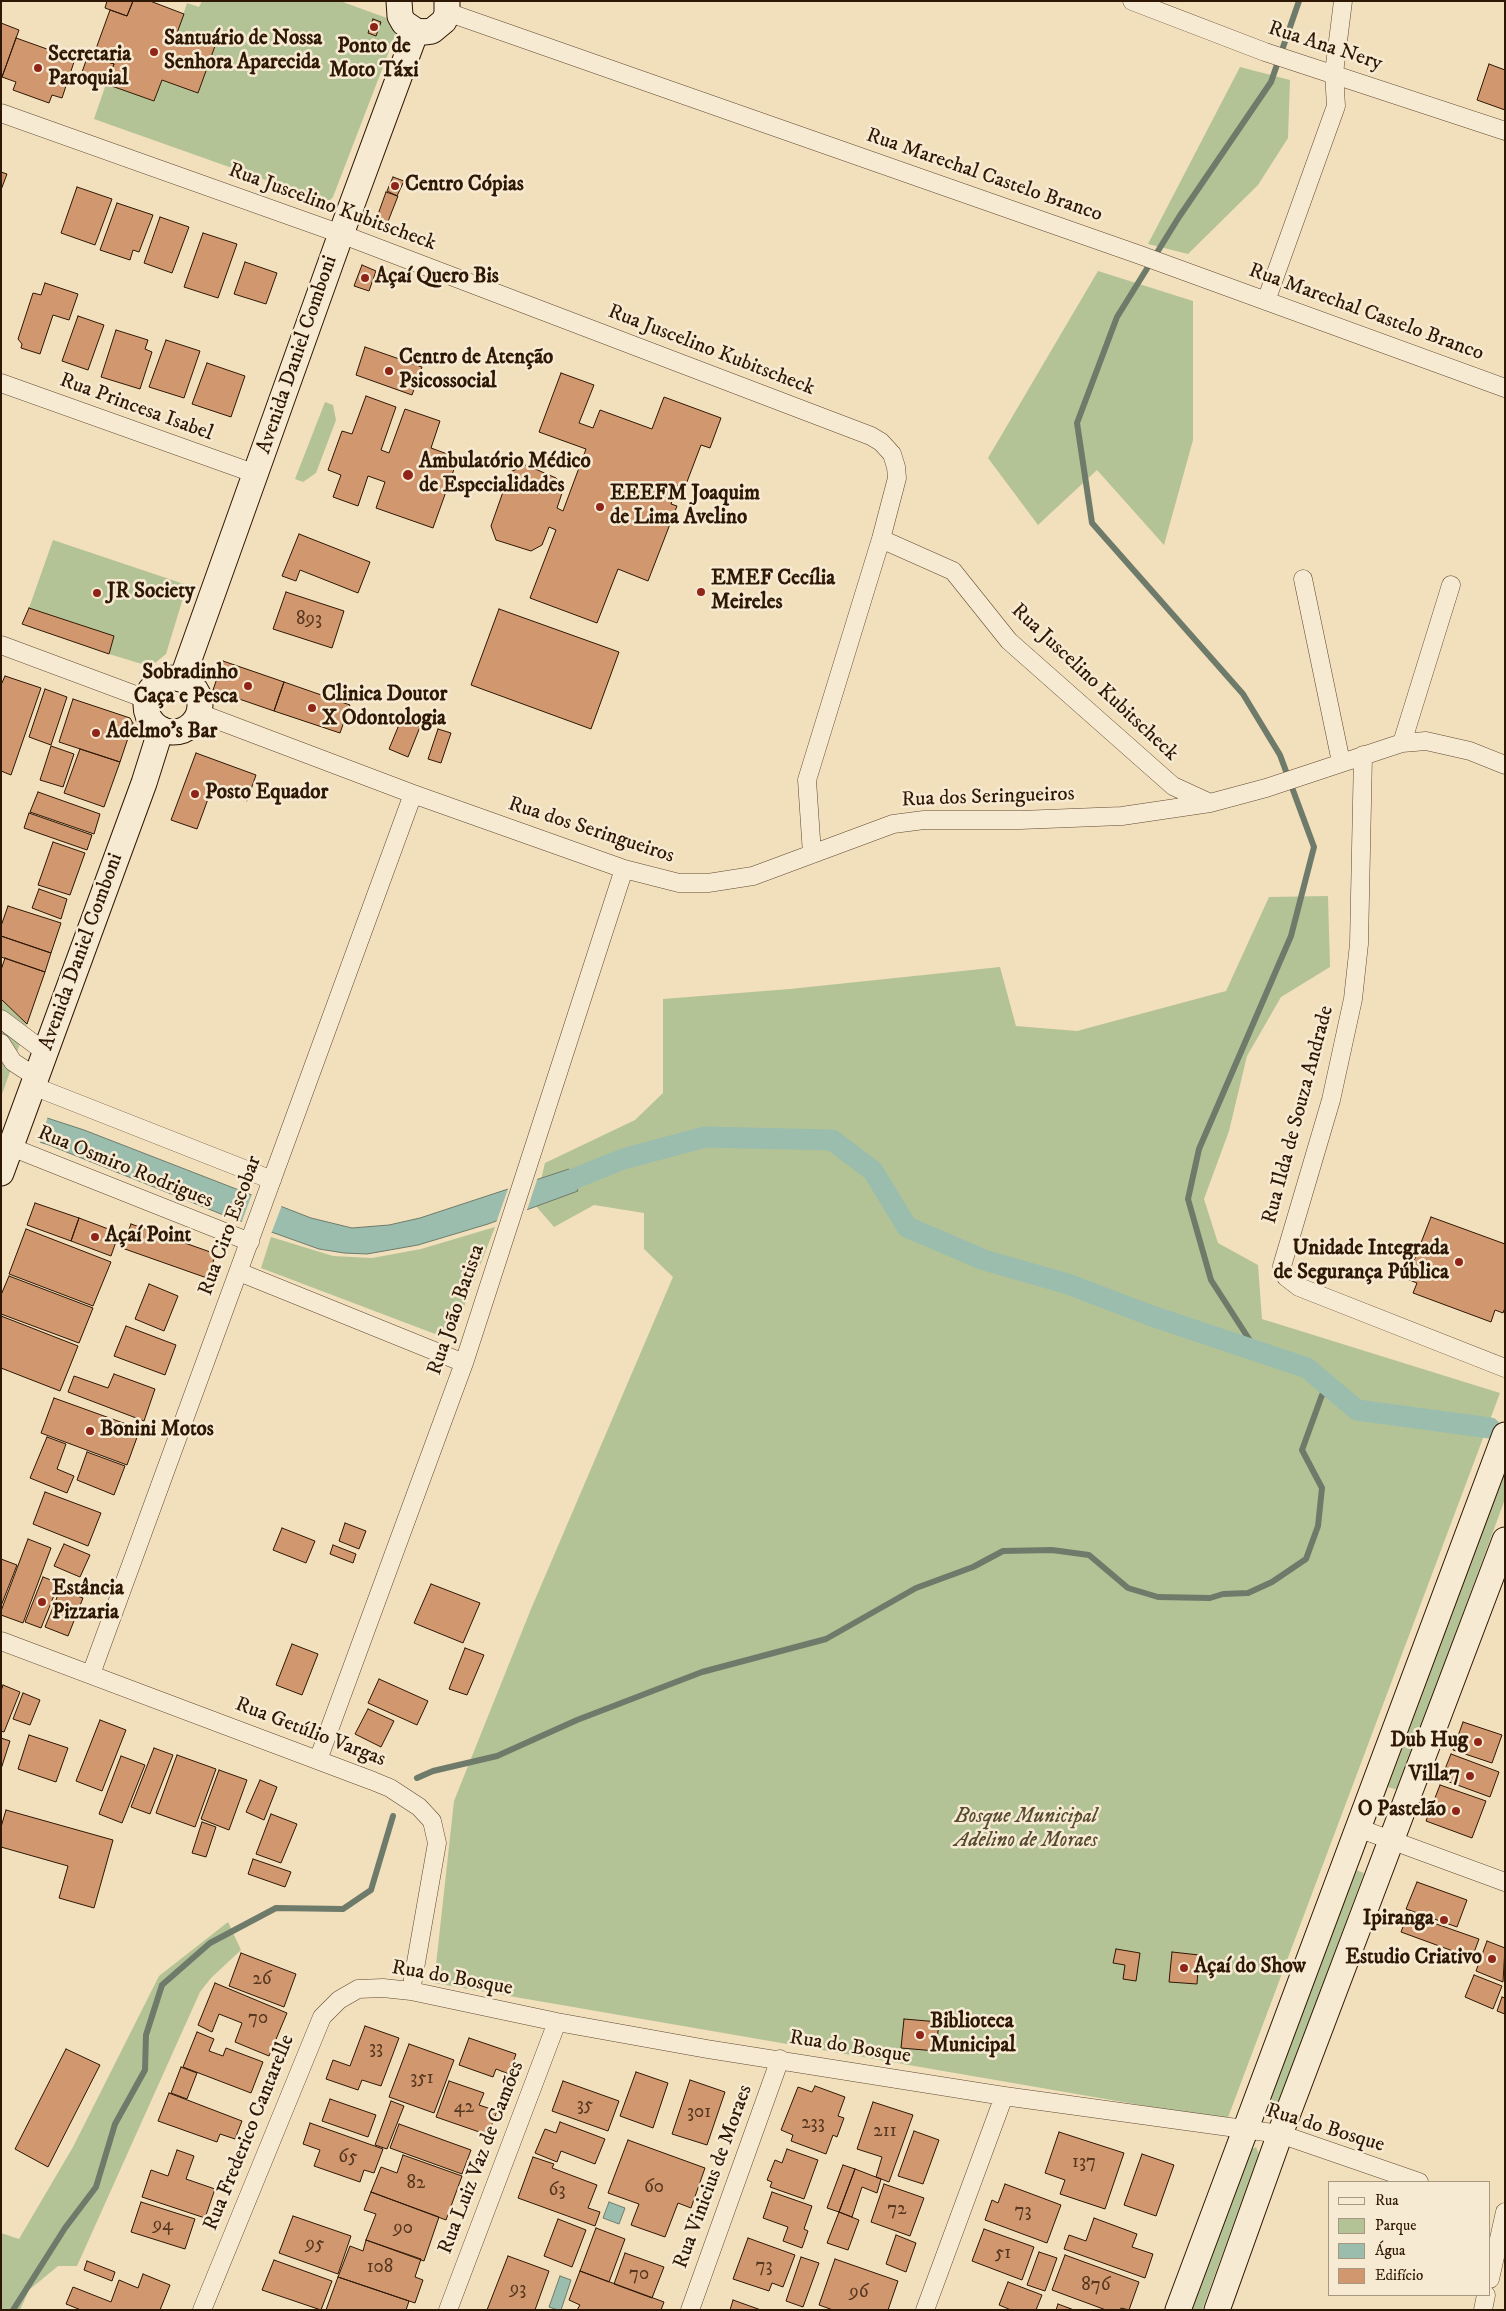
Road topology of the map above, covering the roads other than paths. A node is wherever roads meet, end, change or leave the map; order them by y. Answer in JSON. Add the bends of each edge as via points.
{"nodes":[{"id":1,"x":399,"y":1,"type":"edge"},
{"id":2,"x":1132,"y":1,"type":"edge"},
{"id":3,"x":1343,"y":1,"type":"edge"},
{"id":4,"x":447,"y":7,"type":"edge"},
{"id":5,"x":416,"y":31,"type":"junction"},
{"id":6,"x":1334,"y":73,"type":"junction"},
{"id":7,"x":1,"y":113,"type":"edge"},
{"id":8,"x":1505,"y":131,"type":"edge"},
{"id":9,"x":341,"y":234,"type":"junction"},
{"id":10,"x":1266,"y":301,"type":"junction"},
{"id":11,"x":1,"y":383,"type":"edge"},
{"id":12,"x":1505,"y":388,"type":"edge"},
{"id":13,"x":256,"y":474,"type":"junction"},
{"id":14,"x":881,"y":539,"type":"junction"},
{"id":15,"x":1303,"y":579,"type":"dead end"},
{"id":16,"x":1451,"y":585,"type":"dead end"},
{"id":17,"x":1,"y":645,"type":"edge"},
{"id":18,"x":182,"y":679,"type":"junction"},
{"id":19,"x":146,"y":699,"type":"junction"},
{"id":20,"x":199,"y":714,"type":"junction"},
{"id":21,"x":161,"y":729,"type":"junction"},
{"id":22,"x":1402,"y":743,"type":"junction"},
{"id":23,"x":1363,"y":755,"type":"junction"},
{"id":24,"x":1341,"y":762,"type":"junction"},
{"id":25,"x":1505,"y":765,"type":"edge"},
{"id":26,"x":412,"y":794,"type":"junction"},
{"id":27,"x":1210,"y":803,"type":"junction"},
{"id":28,"x":812,"y":854,"type":"junction"},
{"id":29,"x":624,"y":869,"type":"junction"},
{"id":30,"x":1,"y":1019,"type":"edge"},
{"id":31,"x":1,"y":1043,"type":"edge"},
{"id":32,"x":45,"y":1052,"type":"junction"},
{"id":33,"x":31,"y":1090,"type":"junction"},
{"id":34,"x":13,"y":1141,"type":"junction"},
{"id":35,"x":1,"y":1173,"type":"edge"},
{"id":36,"x":269,"y":1188,"type":"junction"},
{"id":37,"x":252,"y":1235,"type":"junction"},
{"id":38,"x":239,"y":1272,"type":"junction"},
{"id":39,"x":464,"y":1363,"type":"junction"},
{"id":40,"x":1505,"y":1368,"type":"edge"},
{"id":41,"x":1505,"y":1435,"type":"edge"},
{"id":42,"x":1505,"y":1540,"type":"edge"},
{"id":43,"x":1,"y":1641,"type":"edge"},
{"id":44,"x":91,"y":1674,"type":"junction"},
{"id":45,"x":318,"y":1760,"type":"junction"},
{"id":46,"x":1358,"y":1828,"type":"junction"},
{"id":47,"x":1391,"y":1841,"type":"junction"},
{"id":48,"x":1505,"y":1882,"type":"edge"},
{"id":49,"x":358,"y":1989,"type":"joint"},
{"id":50,"x":411,"y":1991,"type":"junction"},
{"id":51,"x":557,"y":2022,"type":"junction"},
{"id":52,"x":780,"y":2059,"type":"junction"},
{"id":53,"x":1004,"y":2096,"type":"junction"},
{"id":54,"x":1245,"y":2129,"type":"junction"},
{"id":55,"x":1280,"y":2134,"type":"junction"},
{"id":56,"x":1417,"y":2181,"type":"edge"},
{"id":57,"x":1491,"y":2207,"type":"edge"},
{"id":58,"x":1505,"y":2212,"type":"edge"},
{"id":59,"x":1491,"y":2275,"type":"edge"},
{"id":60,"x":1486,"y":2296,"type":"edge"},
{"id":61,"x":202,"y":2310,"type":"edge"},
{"id":62,"x":448,"y":2310,"type":"edge"},
{"id":63,"x":690,"y":2310,"type":"edge"},
{"id":64,"x":925,"y":2310,"type":"edge"},
{"id":65,"x":1178,"y":2310,"type":"edge"},
{"id":66,"x":1218,"y":2310,"type":"edge"},
{"id":67,"x":1483,"y":2310,"type":"edge"}],
"edges":[{"from":1,"to":5,"type":"street","via":[[400,16]]},
{"from":2,"to":6,"type":"street","name":"Rua Ana Nery","via":[[1265,52]]},
{"from":3,"to":6,"type":"street"},
{"from":4,"to":5,"type":"street","via":[[444,21],[438,27]]},
{"from":4,"to":10,"type":"street","name":"Rua Marechal Castelo Branco"},
{"from":5,"to":9,"type":"street","name":"Avenida Daniel Comboni"},
{"from":6,"to":8,"type":"street","name":"Rua Ana Nery"},
{"from":6,"to":10,"type":"street","via":[[1336,106]]},
{"from":7,"to":9,"type":"street","name":"Rua Juscelino Kubitscheck"},
{"from":9,"to":13,"type":"street","name":"Avenida Daniel Comboni"},
{"from":9,"to":14,"type":"street","name":"Rua Juscelino Kubitscheck","via":[[871,436],[892,454],[896,466],[897,478]]},
{"from":10,"to":12,"type":"street","name":"Rua Marechal Castelo Branco"},
{"from":11,"to":13,"type":"street","name":"Rua Princesa Isabel"},
{"from":13,"to":18,"type":"street","name":"Avenida Daniel Comboni"},
{"from":14,"to":27,"type":"street","name":"Rua Juscelino Kubitscheck","via":[[953,571],[1009,641],[1172,786]]},
{"from":14,"to":28,"type":"street","via":[[807,780]]},
{"from":15,"to":24,"type":"street"},
{"from":16,"to":22,"type":"street"},
{"from":17,"to":19,"type":"street"},
{"from":18,"to":19,"type":"street","via":[[164,679],[156,684]]},
{"from":18,"to":20,"type":"street","via":[[195,689],[199,697]]},
{"from":19,"to":21,"type":"street","via":[[148,717]]},
{"from":20,"to":21,"type":"street","via":[[188,728],[170,732]]},
{"from":20,"to":26,"type":"street","name":"Rua dos Seringueiros"},
{"from":21,"to":32,"type":"street","name":"Avenida Daniel Comboni"},
{"from":22,"to":23,"type":"street","name":"Rua dos Seringueiros"},
{"from":22,"to":25,"type":"street","name":"Rua dos Seringueiros","via":[[1426,741],[1470,751]]},
{"from":23,"to":24,"type":"street","name":"Rua dos Seringueiros"},
{"from":23,"to":40,"type":"street","name":"Rua Ilda de Souza Andrade","via":[[1359,944],[1353,999],[1331,1100],[1282,1266],[1286,1276],[1298,1287]]},
{"from":24,"to":27,"type":"street","name":"Rua dos Seringueiros"},
{"from":26,"to":29,"type":"street","name":"Rua dos Seringueiros"},
{"from":26,"to":36,"type":"street","name":"Rua Ciro Escobar"},
{"from":27,"to":28,"type":"street","name":"Rua dos Seringueiros","via":[[1122,816],[900,823]]},
{"from":28,"to":29,"type":"street","name":"Rua dos Seringueiros","via":[[753,876],[708,883],[678,883]]},
{"from":29,"to":39,"type":"street","name":"Rua João Batista"},
{"from":30,"to":32,"type":"street"},
{"from":31,"to":33,"type":"street","name":"Rua Osmiro Rodrigues"},
{"from":32,"to":33,"type":"street","name":"Avenida Daniel Comboni"},
{"from":33,"to":34,"type":"street","name":"Avenida Daniel Comboni"},
{"from":33,"to":36,"type":"street","name":"Rua Osmiro Rodrigues"},
{"from":34,"to":35,"type":"street","name":"Avenida Daniel Comboni"},
{"from":34,"to":37,"type":"street","name":"Rua Osmiro Rodrigues"},
{"from":36,"to":37,"type":"street","name":"Rua Ciro Escobar"},
{"from":37,"to":38,"type":"street","name":"Rua Ciro Escobar"},
{"from":38,"to":39,"type":"street"},
{"from":38,"to":44,"type":"street","name":"Rua Ciro Escobar"},
{"from":39,"to":45,"type":"street","name":"Rua João Batista"},
{"from":41,"to":46,"type":"street"},
{"from":42,"to":47,"type":"street"},
{"from":43,"to":44,"type":"street","name":"Rua Getúlio Vargas"},
{"from":44,"to":45,"type":"street","name":"Rua Getúlio Vargas"},
{"from":45,"to":50,"type":"street","name":"Rua Getúlio Vargas","via":[[390,1788],[419,1807],[432,1821],[437,1843]]},
{"from":46,"to":47,"type":"street"},
{"from":46,"to":54,"type":"street"},
{"from":47,"to":48,"type":"street"},
{"from":47,"to":55,"type":"street"},
{"from":49,"to":50,"type":"street","name":"Rua do Bosque"},
{"from":49,"to":61,"type":"street","name":"Rua Frederico Cantarelle","via":[[339,2000],[322,2017]]},
{"from":50,"to":51,"type":"street","name":"Rua do Bosque"},
{"from":51,"to":52,"type":"street","name":"Rua do Bosque"},
{"from":51,"to":62,"type":"street","name":"Rua Luiz Vaz de Camões"},
{"from":52,"to":53,"type":"street","name":"Rua do Bosque"},
{"from":52,"to":63,"type":"street","name":"Rua Vinicius de Moraes"},
{"from":53,"to":54,"type":"street","name":"Rua do Bosque"},
{"from":53,"to":64,"type":"street"},
{"from":54,"to":55,"type":"street","name":"Rua do Bosque"},
{"from":54,"to":65,"type":"street"},
{"from":55,"to":56,"type":"street","name":"Rua do Bosque"},
{"from":55,"to":66,"type":"street"},
{"from":57,"to":58,"type":"street"},
{"from":58,"to":59,"type":"street"},
{"from":60,"to":67,"type":"street"}]}
